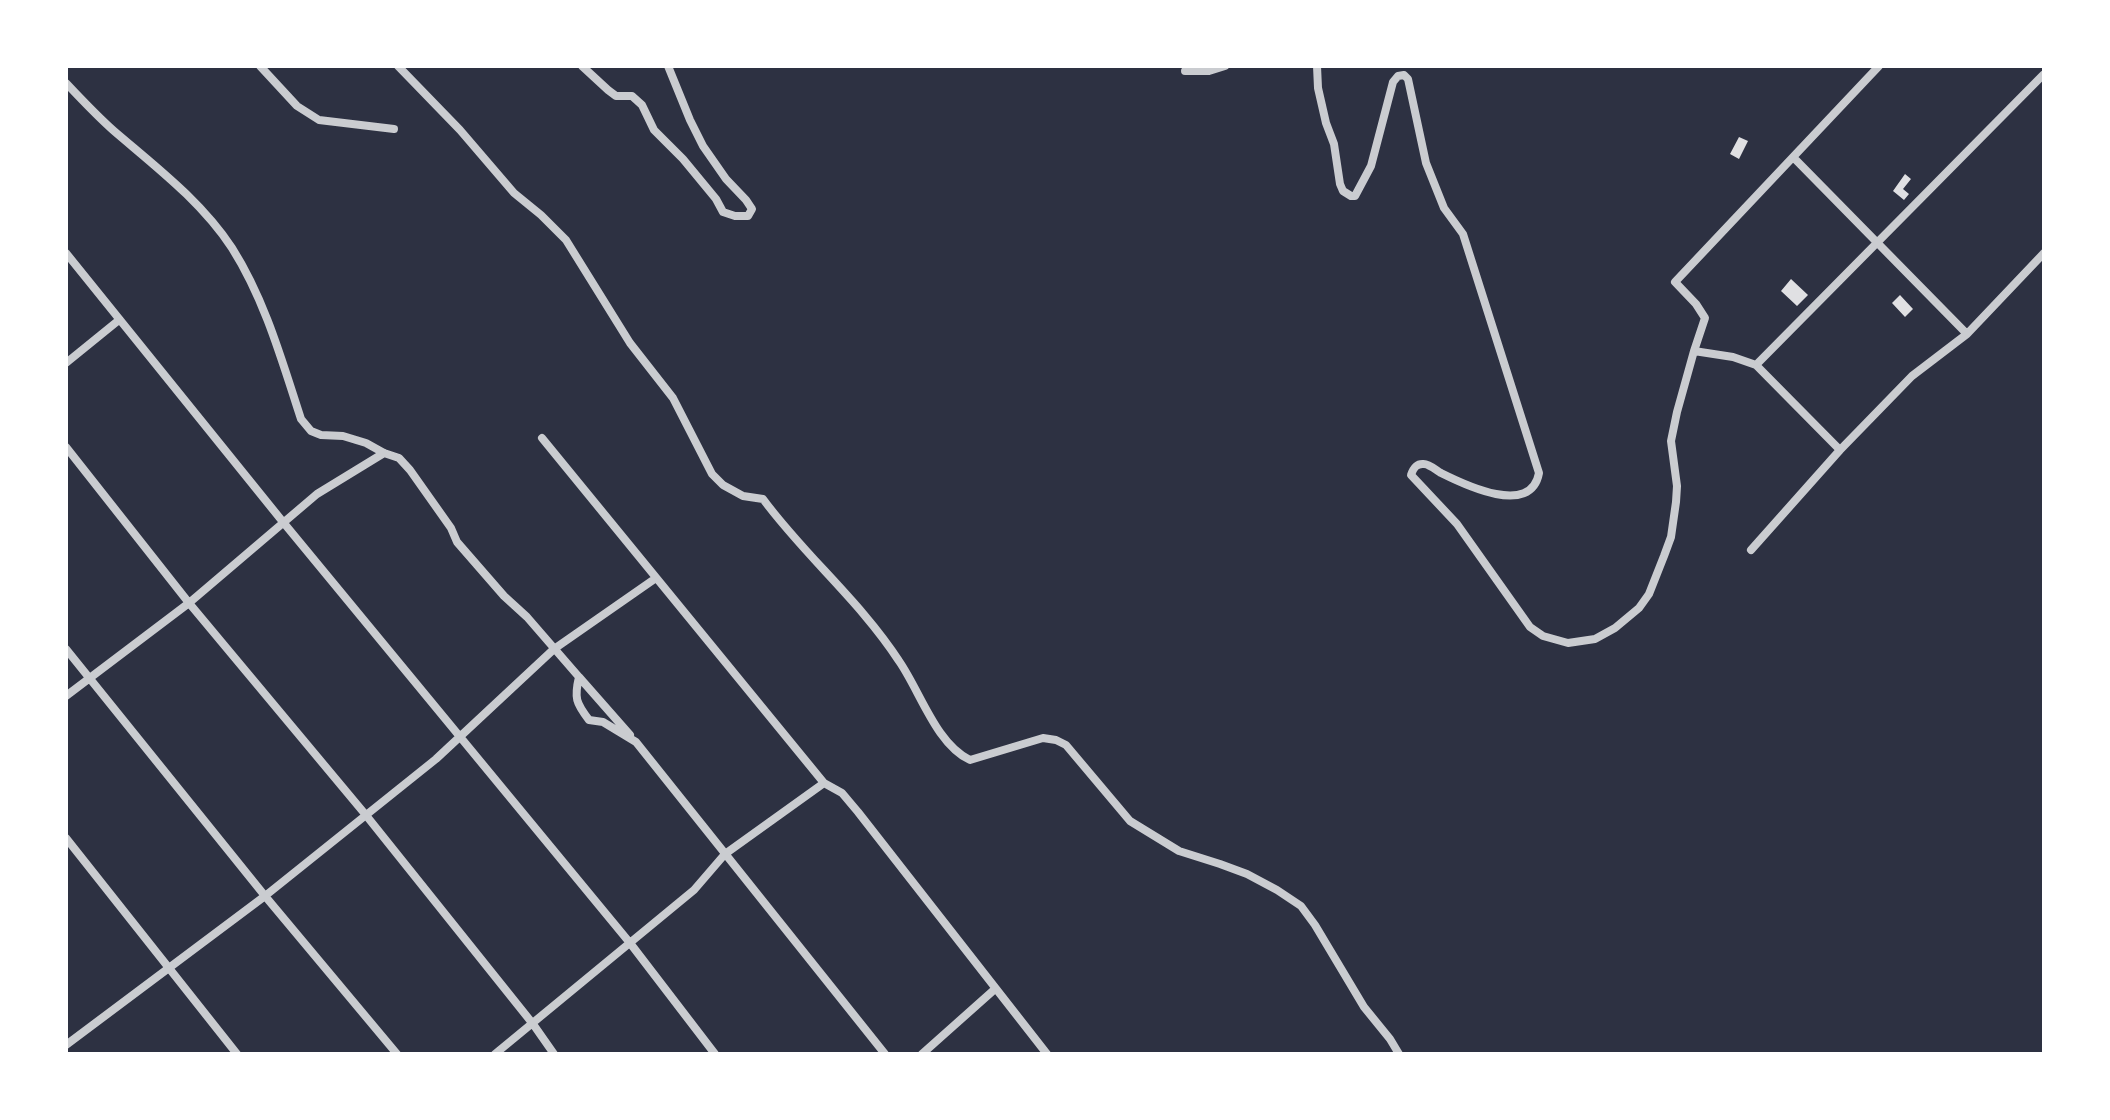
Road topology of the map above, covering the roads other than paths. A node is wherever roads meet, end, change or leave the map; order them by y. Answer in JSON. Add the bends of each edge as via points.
{"nodes":[{"id":1,"x":260,"y":66,"type":"edge"},
{"id":2,"x":398,"y":66,"type":"edge"},
{"id":3,"x":582,"y":66,"type":"edge"},
{"id":4,"x":668,"y":66,"type":"edge"},
{"id":5,"x":1225,"y":66,"type":"edge"},
{"id":6,"x":1317,"y":66,"type":"edge"},
{"id":7,"x":1879,"y":66,"type":"edge"},
{"id":8,"x":2033,"y":66,"type":"edge"},
{"id":9,"x":1185,"y":71,"type":"dead end"},
{"id":10,"x":2043,"y":76,"type":"edge"},
{"id":11,"x":66,"y":83,"type":"edge"},
{"id":12,"x":394,"y":129,"type":"dead end"},
{"id":13,"x":1793,"y":157,"type":"junction"},
{"id":14,"x":1877,"y":243,"type":"junction"},
{"id":15,"x":66,"y":253,"type":"edge"},
{"id":16,"x":2044,"y":253,"type":"edge"},
{"id":17,"x":119,"y":320,"type":"junction"},
{"id":18,"x":1967,"y":334,"type":"junction"},
{"id":19,"x":1694,"y":351,"type":"junction"},
{"id":20,"x":66,"y":363,"type":"edge"},
{"id":21,"x":1756,"y":365,"type":"junction"},
{"id":22,"x":542,"y":438,"type":"dead end"},
{"id":23,"x":66,"y":447,"type":"edge"},
{"id":24,"x":1840,"y":450,"type":"junction"},
{"id":25,"x":384,"y":453,"type":"junction"},
{"id":26,"x":283,"y":522,"type":"junction"},
{"id":27,"x":1751,"y":550,"type":"dead end"},
{"id":28,"x":656,"y":578,"type":"junction"},
{"id":29,"x":189,"y":603,"type":"junction"},
{"id":30,"x":66,"y":649,"type":"edge"},
{"id":31,"x":554,"y":649,"type":"junction"},
{"id":32,"x":579,"y":677,"type":"junction"},
{"id":33,"x":89,"y":679,"type":"junction"},
{"id":34,"x":66,"y":696,"type":"edge"},
{"id":35,"x":460,"y":736,"type":"junction"},
{"id":36,"x":636,"y":742,"type":"junction"},
{"id":37,"x":824,"y":783,"type":"junction"},
{"id":38,"x":365,"y":814,"type":"junction"},
{"id":39,"x":66,"y":838,"type":"edge"},
{"id":40,"x":725,"y":854,"type":"junction"},
{"id":41,"x":265,"y":896,"type":"junction"},
{"id":42,"x":630,"y":943,"type":"junction"},
{"id":43,"x":169,"y":967,"type":"junction"},
{"id":44,"x":995,"y":989,"type":"junction"},
{"id":45,"x":533,"y":1024,"type":"junction"},
{"id":46,"x":67,"y":1049,"type":"edge"},
{"id":47,"x":237,"y":1054,"type":"edge"},
{"id":48,"x":397,"y":1054,"type":"edge"},
{"id":49,"x":495,"y":1054,"type":"edge"},
{"id":50,"x":554,"y":1054,"type":"edge"},
{"id":51,"x":715,"y":1054,"type":"edge"},
{"id":52,"x":885,"y":1054,"type":"edge"},
{"id":53,"x":922,"y":1054,"type":"edge"},
{"id":54,"x":1047,"y":1054,"type":"edge"},
{"id":55,"x":1399,"y":1054,"type":"edge"}],
"edges":[{"from":1,"to":12,"type":"street","via":[[297,106],[319,120]]},
{"from":2,"to":55,"type":"street","via":[[514,193],[566,240],[630,343],[673,398],[712,474],[743,496],[763,499],[852,599],[900,661],[958,754],[970,760],[1043,738],[1066,745],[1130,821],[1179,851],[1247,874],[1301,906]]},
{"from":3,"to":4,"type":"street","via":[[616,96],[632,96],[642,105],[654,130],[723,212],[748,216],[752,209],[703,146]]},
{"from":5,"to":9,"type":"street"},
{"from":6,"to":19,"type":"street","via":[[1340,184],[1351,196],[1371,166],[1393,82],[1398,76],[1408,79],[1426,163],[1444,208],[1463,234],[1539,473],[1524,494],[1505,496],[1426,464],[1411,475],[1457,524],[1517,611],[1543,636],[1568,643],[1595,639],[1628,618],[1649,594],[1671,537],[1677,486],[1671,441]]},
{"from":7,"to":13,"type":"street"},
{"from":8,"to":10,"type":"street"},
{"from":10,"to":14,"type":"street"},
{"from":11,"to":25,"type":"street","via":[[165,172],[231,248],[260,301],[301,419],[311,431],[343,436]]},
{"from":13,"to":14,"type":"street"},
{"from":13,"to":19,"type":"street","via":[[1675,282],[1705,318]]},
{"from":14,"to":18,"type":"street"},
{"from":14,"to":21,"type":"street"},
{"from":15,"to":17,"type":"street"},
{"from":16,"to":18,"type":"street"},
{"from":17,"to":20,"type":"street"},
{"from":17,"to":26,"type":"street"},
{"from":18,"to":24,"type":"street","via":[[1912,376]]},
{"from":19,"to":21,"type":"street"},
{"from":21,"to":24,"type":"street"},
{"from":22,"to":28,"type":"street"},
{"from":23,"to":29,"type":"street"},
{"from":24,"to":27,"type":"street"},
{"from":25,"to":26,"type":"street"},
{"from":25,"to":31,"type":"street","via":[[399,458],[410,470],[457,542]]},
{"from":26,"to":29,"type":"street"},
{"from":26,"to":35,"type":"street"},
{"from":28,"to":31,"type":"street"},
{"from":28,"to":37,"type":"street"},
{"from":29,"to":33,"type":"street"},
{"from":29,"to":38,"type":"street"},
{"from":30,"to":33,"type":"street"},
{"from":31,"to":32,"type":"street"},
{"from":31,"to":35,"type":"street"},
{"from":32,"to":36,"type":"street"},
{"from":32,"to":36,"type":"street","via":[[577,705],[589,720],[603,722]]},
{"from":33,"to":34,"type":"street"},
{"from":33,"to":41,"type":"street"},
{"from":35,"to":38,"type":"street"},
{"from":35,"to":42,"type":"street"},
{"from":36,"to":40,"type":"street"},
{"from":37,"to":40,"type":"street"},
{"from":37,"to":44,"type":"street","via":[[842,793],[858,812]]},
{"from":38,"to":41,"type":"street"},
{"from":38,"to":45,"type":"street"},
{"from":39,"to":43,"type":"street"},
{"from":40,"to":42,"type":"street","via":[[694,890]]},
{"from":40,"to":52,"type":"street"},
{"from":41,"to":43,"type":"street"},
{"from":41,"to":48,"type":"street"},
{"from":42,"to":45,"type":"street"},
{"from":42,"to":51,"type":"street"},
{"from":43,"to":46,"type":"street"},
{"from":43,"to":47,"type":"street"},
{"from":44,"to":53,"type":"street"},
{"from":44,"to":54,"type":"street"},
{"from":45,"to":49,"type":"street"},
{"from":45,"to":50,"type":"street"}]}
